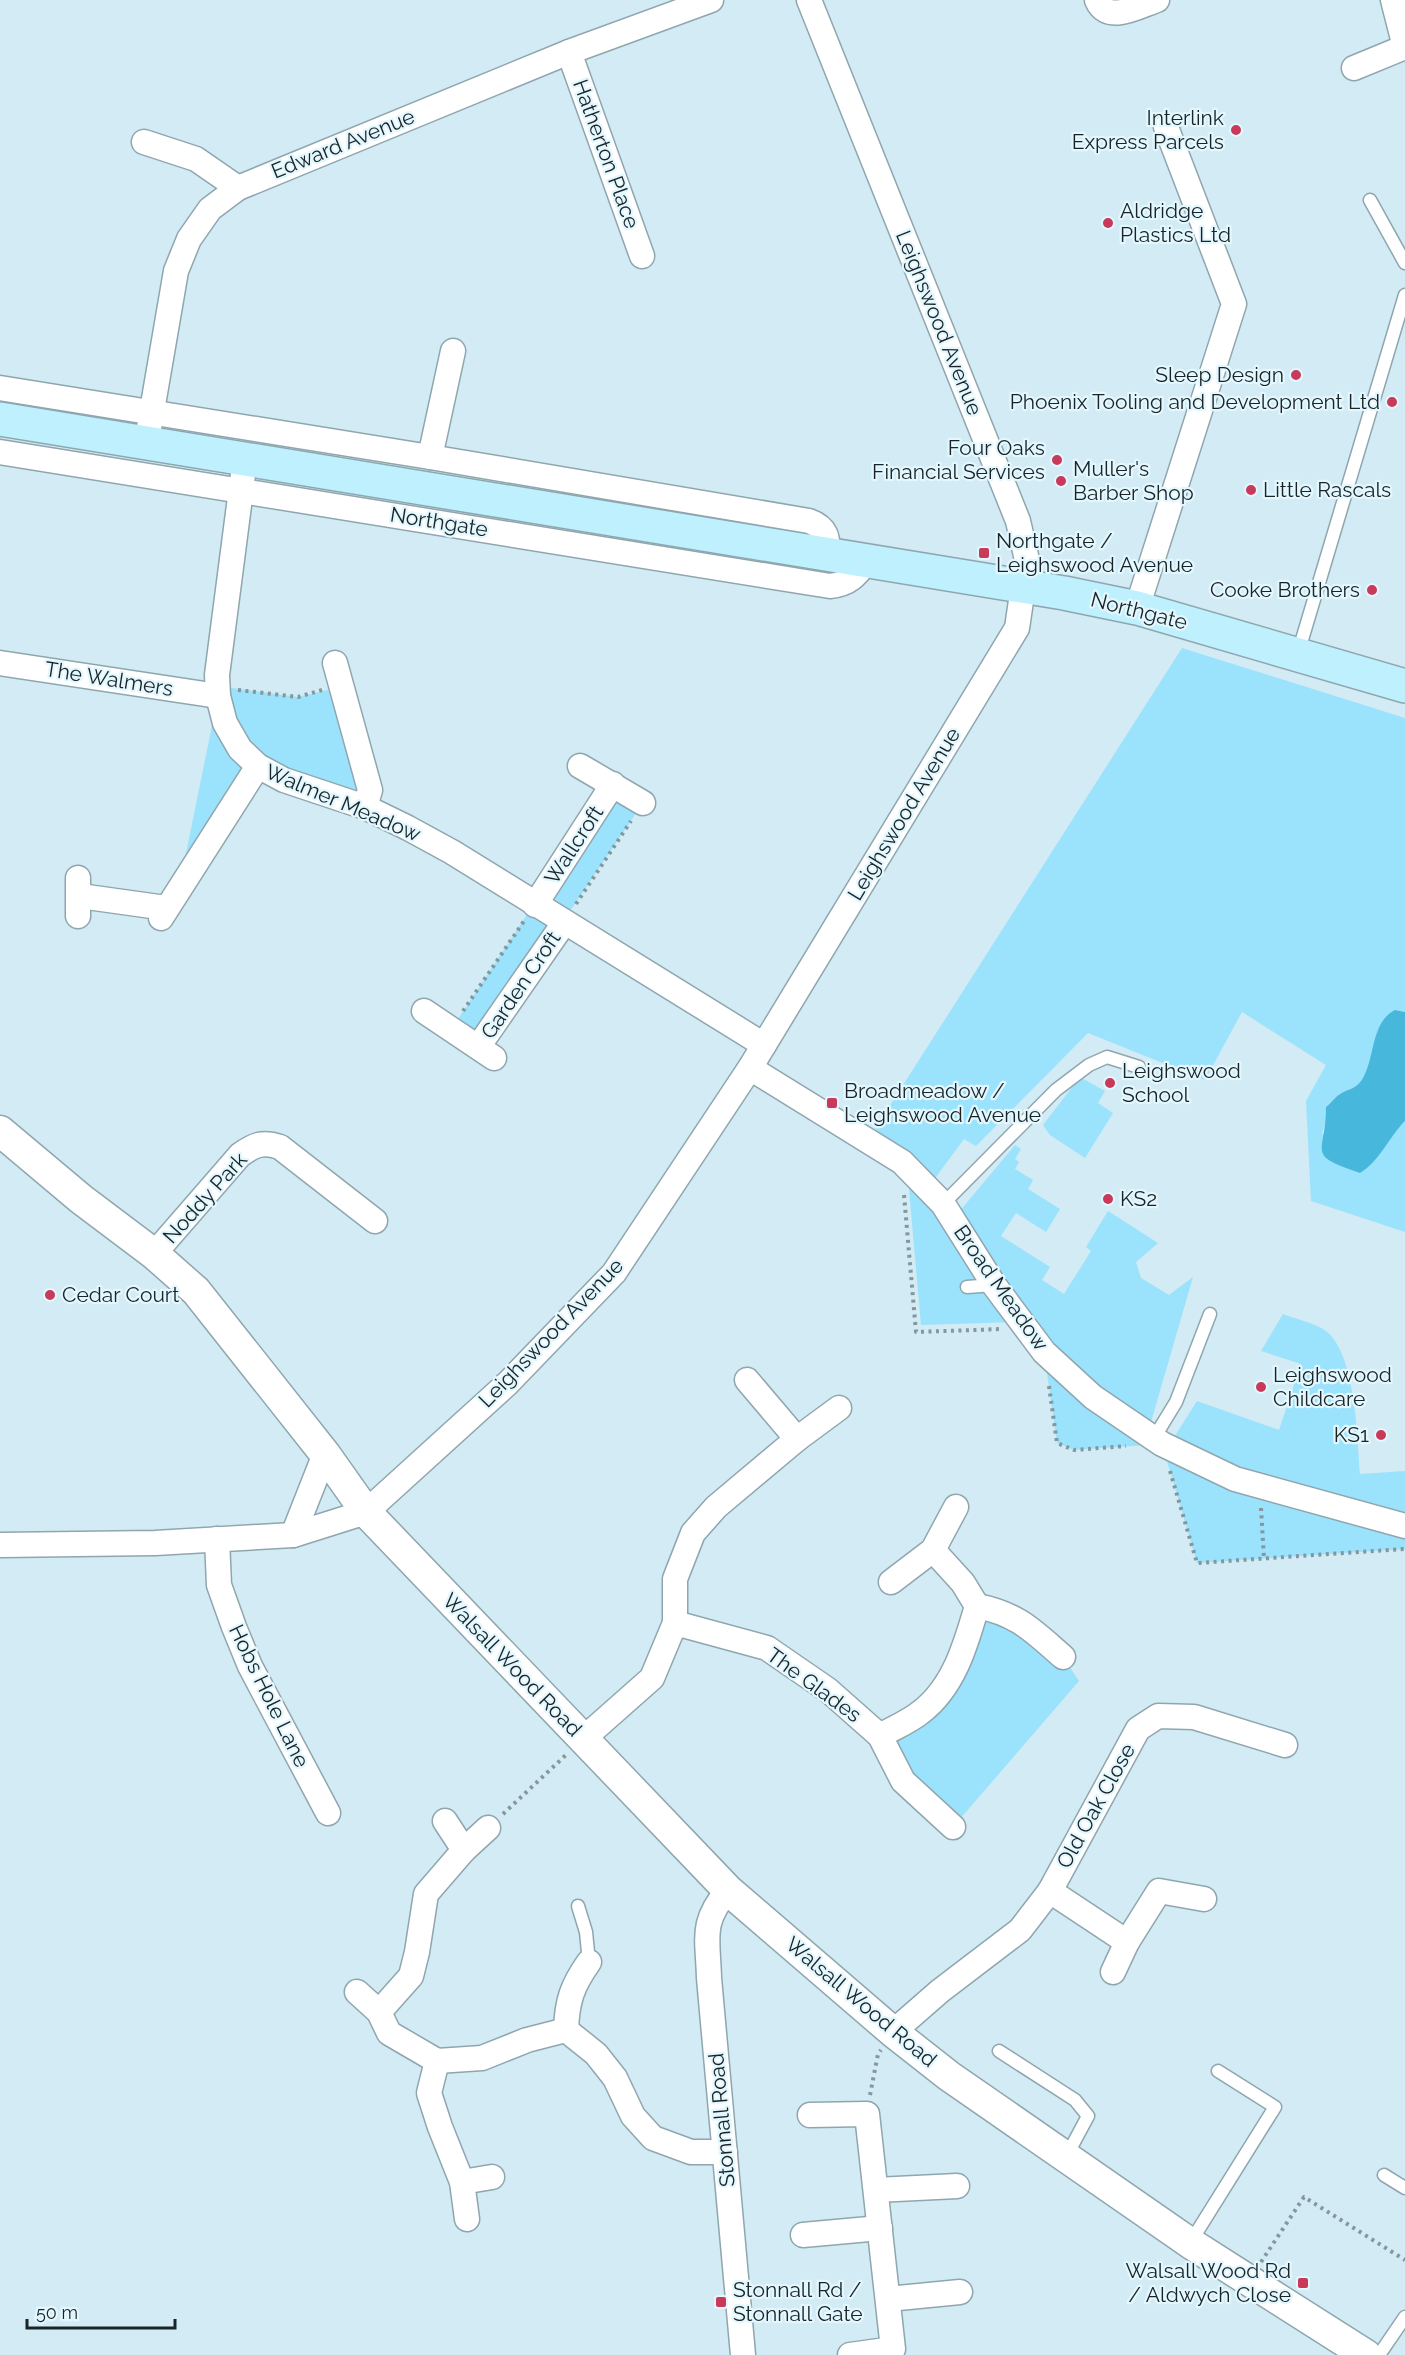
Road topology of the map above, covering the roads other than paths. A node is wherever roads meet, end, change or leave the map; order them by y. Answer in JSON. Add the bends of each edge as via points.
{"nodes":[{"id":1,"x":711,"y":0,"type":"edge"},
{"id":2,"x":809,"y":0,"type":"edge"},
{"id":3,"x":1097,"y":0,"type":"edge"},
{"id":4,"x":1157,"y":0,"type":"edge"},
{"id":5,"x":1393,"y":0,"type":"edge"},
{"id":6,"x":1405,"y":47,"type":"edge"},
{"id":7,"x":569,"y":52,"type":"junction"},
{"id":8,"x":1354,"y":68,"type":"dead end"},
{"id":9,"x":1166,"y":127,"type":"dead end"},
{"id":10,"x":144,"y":142,"type":"dead end"},
{"id":11,"x":238,"y":188,"type":"junction"},
{"id":12,"x":1370,"y":200,"type":"dead end"},
{"id":13,"x":642,"y":256,"type":"dead end"},
{"id":14,"x":1405,"y":263,"type":"edge"},
{"id":15,"x":1405,"y":295,"type":"edge"},
{"id":16,"x":453,"y":351,"type":"dead end"},
{"id":17,"x":0,"y":388,"type":"edge"},
{"id":18,"x":0,"y":419,"type":"edge"},
{"id":19,"x":149,"y":428,"type":"junction"},
{"id":20,"x":0,"y":452,"type":"edge"},
{"id":21,"x":430,"y":457,"type":"junction"},
{"id":22,"x":243,"y":474,"type":"junction"},
{"id":23,"x":827,"y":555,"type":"junction"},
{"id":24,"x":867,"y":561,"type":"junction"},
{"id":25,"x":1023,"y":588,"type":"junction"},
{"id":26,"x":1137,"y":608,"type":"junction"},
{"id":27,"x":1298,"y":653,"type":"junction"},
{"id":28,"x":0,"y":663,"type":"edge"},
{"id":29,"x":335,"y":663,"type":"dead end"},
{"id":30,"x":1405,"y":686,"type":"edge"},
{"id":31,"x":217,"y":691,"type":"junction"},
{"id":32,"x":258,"y":766,"type":"junction"},
{"id":33,"x":580,"y":766,"type":"dead end"},
{"id":34,"x":613,"y":784,"type":"junction"},
{"id":35,"x":644,"y":803,"type":"road end"},
{"id":36,"x":365,"y":807,"type":"junction"},
{"id":37,"x":79,"y":897,"type":"dead end"},
{"id":38,"x":535,"y":904,"type":"junction"},
{"id":39,"x":564,"y":923,"type":"junction"},
{"id":40,"x":423,"y":1011,"type":"dead end"},
{"id":41,"x":764,"y":1045,"type":"junction"},
{"id":42,"x":1139,"y":1067,"type":"dead end"},
{"id":43,"x":750,"y":1068,"type":"junction"},
{"id":44,"x":0,"y":1131,"type":"edge"},
{"id":45,"x":943,"y":1204,"type":"junction"},
{"id":46,"x":375,"y":1221,"type":"dead end"},
{"id":47,"x":154,"y":1254,"type":"junction"},
{"id":48,"x":994,"y":1285,"type":"junction"},
{"id":49,"x":967,"y":1287,"type":"dead end"},
{"id":50,"x":1210,"y":1314,"type":"dead end"},
{"id":51,"x":747,"y":1380,"type":"dead end"},
{"id":52,"x":839,"y":1408,"type":"dead end"},
{"id":53,"x":797,"y":1439,"type":"junction"},
{"id":54,"x":1158,"y":1441,"type":"junction"},
{"id":55,"x":325,"y":1454,"type":"junction"},
{"id":56,"x":956,"y":1507,"type":"dead end"},
{"id":57,"x":366,"y":1512,"type":"junction"},
{"id":58,"x":1405,"y":1526,"type":"edge"},
{"id":59,"x":293,"y":1534,"type":"junction"},
{"id":60,"x":217,"y":1539,"type":"junction"},
{"id":61,"x":0,"y":1545,"type":"edge"},
{"id":62,"x":933,"y":1550,"type":"junction"},
{"id":63,"x":891,"y":1582,"type":"dead end"},
{"id":64,"x":977,"y":1606,"type":"junction"},
{"id":65,"x":675,"y":1623,"type":"junction"},
{"id":66,"x":1063,"y":1657,"type":"dead end"},
{"id":67,"x":880,"y":1736,"type":"junction"},
{"id":68,"x":583,"y":1739,"type":"junction"},
{"id":69,"x":1285,"y":1745,"type":"dead end"},
{"id":70,"x":328,"y":1813,"type":"dead end"},
{"id":71,"x":445,"y":1821,"type":"dead end"},
{"id":72,"x":953,"y":1827,"type":"dead end"},
{"id":73,"x":488,"y":1828,"type":"road end"},
{"id":74,"x":464,"y":1850,"type":"junction"},
{"id":75,"x":728,"y":1890,"type":"junction"},
{"id":76,"x":1050,"y":1891,"type":"junction"},
{"id":77,"x":1204,"y":1899,"type":"dead end"},
{"id":78,"x":578,"y":1906,"type":"dead end"},
{"id":79,"x":1127,"y":1942,"type":"junction"},
{"id":80,"x":589,"y":1962,"type":"joint"},
{"id":81,"x":1113,"y":1972,"type":"dead end"},
{"id":82,"x":357,"y":1992,"type":"dead end"},
{"id":83,"x":379,"y":2012,"type":"junction"},
{"id":84,"x":566,"y":2030,"type":"junction"},
{"id":85,"x":893,"y":2032,"type":"junction"},
{"id":86,"x":999,"y":2052,"type":"dead end"},
{"id":87,"x":437,"y":2061,"type":"junction"},
{"id":88,"x":1218,"y":2071,"type":"dead end"},
{"id":89,"x":810,"y":2115,"type":"dead end"},
{"id":90,"x":725,"y":2152,"type":"junction"},
{"id":91,"x":1066,"y":2157,"type":"junction"},
{"id":92,"x":1384,"y":2175,"type":"dead end"},
{"id":93,"x":492,"y":2177,"type":"dead end"},
{"id":94,"x":462,"y":2182,"type":"junction"},
{"id":95,"x":957,"y":2186,"type":"dead end"},
{"id":96,"x":1405,"y":2188,"type":"edge"},
{"id":97,"x":876,"y":2190,"type":"junction"},
{"id":98,"x":467,"y":2219,"type":"dead end"},
{"id":99,"x":880,"y":2228,"type":"junction"},
{"id":100,"x":803,"y":2235,"type":"dead end"},
{"id":101,"x":1190,"y":2243,"type":"junction"},
{"id":102,"x":960,"y":2292,"type":"dead end"},
{"id":103,"x":888,"y":2299,"type":"junction"},
{"id":104,"x":1405,"y":2317,"type":"edge"},
{"id":105,"x":893,"y":2352,"type":"edge"},
{"id":106,"x":743,"y":2355,"type":"edge"},
{"id":107,"x":850,"y":2355,"type":"edge"},
{"id":108,"x":1366,"y":2355,"type":"edge"},
{"id":109,"x":1379,"y":2355,"type":"edge"}],
"edges":[{"from":1,"to":7,"type":"street","name":"Edward Avenue"},
{"from":2,"to":25,"type":"street","name":"Leighswood Avenue","via":[[1018,521],[1027,560]]},
{"from":3,"to":4,"type":"street","via":[[1099,6],[1118,14]]},
{"from":5,"to":6,"type":"street"},
{"from":6,"to":8,"type":"street"},
{"from":7,"to":11,"type":"street","name":"Edward Avenue"},
{"from":7,"to":13,"type":"street","name":"Hatherton Place"},
{"from":9,"to":26,"type":"street","via":[[1195,177],[1234,304]]},
{"from":10,"to":11,"type":"street","via":[[196,159]]},
{"from":11,"to":19,"type":"street","name":"Edward Avenue","via":[[210,209],[189,239],[176,270]]},
{"from":12,"to":14,"type":"lane"},
{"from":15,"to":27,"type":"lane"},
{"from":16,"to":21,"type":"street"},
{"from":17,"to":19,"type":"street","name":"Northgate"},
{"from":18,"to":19,"type":"main road","name":"Northgate"},
{"from":19,"to":21,"type":"street","name":"Northgate"},
{"from":19,"to":22,"type":"main road","name":"Northgate"},
{"from":20,"to":22,"type":"street","name":"Northgate"},
{"from":21,"to":23,"type":"street","name":"Northgate","via":[[809,521],[818,524],[827,535]]},
{"from":22,"to":23,"type":"main road","name":"Northgate"},
{"from":22,"to":24,"type":"street","name":"Northgate","via":[[830,586],[844,585],[855,578]]},
{"from":22,"to":31,"type":"street","name":"Walmer Meadow"},
{"from":23,"to":24,"type":"main road","name":"Northgate"},
{"from":24,"to":25,"type":"main road","name":"Northgate"},
{"from":25,"to":26,"type":"main road","name":"Northgate"},
{"from":25,"to":41,"type":"street","name":"Leighswood Avenue","via":[[1017,628]]},
{"from":26,"to":27,"type":"main road","name":"Northgate"},
{"from":27,"to":30,"type":"main road","name":"Northgate"},
{"from":28,"to":31,"type":"street","name":"The Walmers"},
{"from":29,"to":36,"type":"street","via":[[331,688],[370,790]]},
{"from":31,"to":32,"type":"street","name":"Walmer Meadow","via":[[231,735]]},
{"from":32,"to":36,"type":"street","name":"Walmer Meadow","via":[[284,780]]},
{"from":32,"to":37,"type":"street","via":[[163,913]]},
{"from":33,"to":34,"type":"street","name":"Wallcroft"},
{"from":34,"to":35,"type":"street","name":"Wallcroft"},
{"from":34,"to":38,"type":"street","name":"Wallcroft"},
{"from":36,"to":38,"type":"street","name":"Walmer Meadow","via":[[452,852]]},
{"from":38,"to":39,"type":"street","name":"Walmer Meadow"},
{"from":39,"to":40,"type":"street","name":"Garden Croft","via":[[486,1053]]},
{"from":39,"to":41,"type":"street","name":"Walmer Meadow"},
{"from":41,"to":43,"type":"street","name":"Leighswood Avenue"},
{"from":42,"to":45,"type":"lane","via":[[1107,1057],[1089,1065],[1056,1090]]},
{"from":43,"to":45,"type":"street","name":"Broad Meadow","via":[[902,1162]]},
{"from":43,"to":57,"type":"street","name":"Leighswood Avenue","via":[[614,1273],[508,1383]]},
{"from":44,"to":47,"type":"street","name":"Walsall Wood Road"},
{"from":45,"to":48,"type":"street","name":"Broad Meadow"},
{"from":46,"to":47,"type":"street","name":"Noddy Park","via":[[280,1147],[256,1143],[240,1155]]},
{"from":47,"to":55,"type":"street","name":"Walsall Wood Road","via":[[196,1291]]},
{"from":48,"to":49,"type":"lane"},
{"from":48,"to":54,"type":"street","name":"Broad Meadow","via":[[1044,1352],[1093,1397]]},
{"from":50,"to":54,"type":"lane"},
{"from":51,"to":53,"type":"street"},
{"from":52,"to":53,"type":"street"},
{"from":53,"to":65,"type":"street","via":[[716,1507],[693,1533],[675,1579]]},
{"from":54,"to":58,"type":"street","name":"Broad Meadow","via":[[1235,1479]]},
{"from":55,"to":57,"type":"street","name":"Walsall Wood Road"},
{"from":55,"to":59,"type":"street"},
{"from":56,"to":62,"type":"street"},
{"from":57,"to":59,"type":"street"},
{"from":57,"to":68,"type":"street","name":"Walsall Wood Road"},
{"from":59,"to":60,"type":"street"},
{"from":60,"to":61,"type":"street"},
{"from":60,"to":70,"type":"street","name":"Hobs Hole Lane","via":[[219,1586],[234,1627],[250,1666]]},
{"from":62,"to":63,"type":"street"},
{"from":62,"to":64,"type":"street","via":[[963,1583]]},
{"from":64,"to":66,"type":"street","via":[[1020,1620]]},
{"from":64,"to":67,"type":"street","name":"The Glades","via":[[950,1680],[922,1712]]},
{"from":65,"to":67,"type":"street","name":"The Glades","via":[[767,1648],[828,1690]]},
{"from":65,"to":68,"type":"street","via":[[652,1678]]},
{"from":67,"to":72,"type":"street","name":"The Glades","via":[[903,1781]]},
{"from":68,"to":75,"type":"street","name":"Walsall Wood Road"},
{"from":69,"to":76,"type":"street","name":"Old Oak Close","via":[[1194,1717],[1158,1716],[1138,1729]]},
{"from":71,"to":74,"type":"street"},
{"from":73,"to":74,"type":"street"},
{"from":74,"to":83,"type":"street","via":[[426,1894],[411,1976]]},
{"from":75,"to":85,"type":"street","name":"Walsall Wood Road"},
{"from":75,"to":90,"type":"street","name":"Stonnall Road","via":[[714,1906],[707,1924]]},
{"from":76,"to":79,"type":"street","name":"Old Oak Close"},
{"from":76,"to":85,"type":"street","name":"Old Oak Close","via":[[1020,1930]]},
{"from":77,"to":79,"type":"street","via":[[1159,1892]]},
{"from":78,"to":80,"type":"lane"},
{"from":79,"to":81,"type":"street"},
{"from":80,"to":84,"type":"street","via":[[575,1981],[567,2006]]},
{"from":82,"to":83,"type":"street"},
{"from":83,"to":87,"type":"street","via":[[389,2033]]},
{"from":84,"to":87,"type":"street","via":[[482,2058]]},
{"from":84,"to":90,"type":"street","via":[[596,2054],[615,2078],[633,2116],[653,2138],[691,2152]]},
{"from":85,"to":91,"type":"street","name":"Walsall Wood Road"},
{"from":86,"to":91,"type":"lane","via":[[1075,2100],[1088,2116]]},
{"from":87,"to":94,"type":"street","via":[[429,2093]]},
{"from":88,"to":101,"type":"lane","via":[[1275,2107]]},
{"from":89,"to":97,"type":"street","via":[[867,2114]]},
{"from":90,"to":106,"type":"street","name":"Stonnall Road"},
{"from":91,"to":101,"type":"street","name":"Walsall Wood Road"},
{"from":92,"to":96,"type":"lane"},
{"from":93,"to":94,"type":"street"},
{"from":94,"to":98,"type":"street"},
{"from":95,"to":97,"type":"street"},
{"from":97,"to":99,"type":"street"},
{"from":99,"to":100,"type":"street"},
{"from":99,"to":103,"type":"street"},
{"from":101,"to":108,"type":"street","name":"Walsall Wood Road"},
{"from":102,"to":103,"type":"street"},
{"from":103,"to":105,"type":"street"},
{"from":104,"to":109,"type":"lane"},
{"from":105,"to":107,"type":"street"}]}
